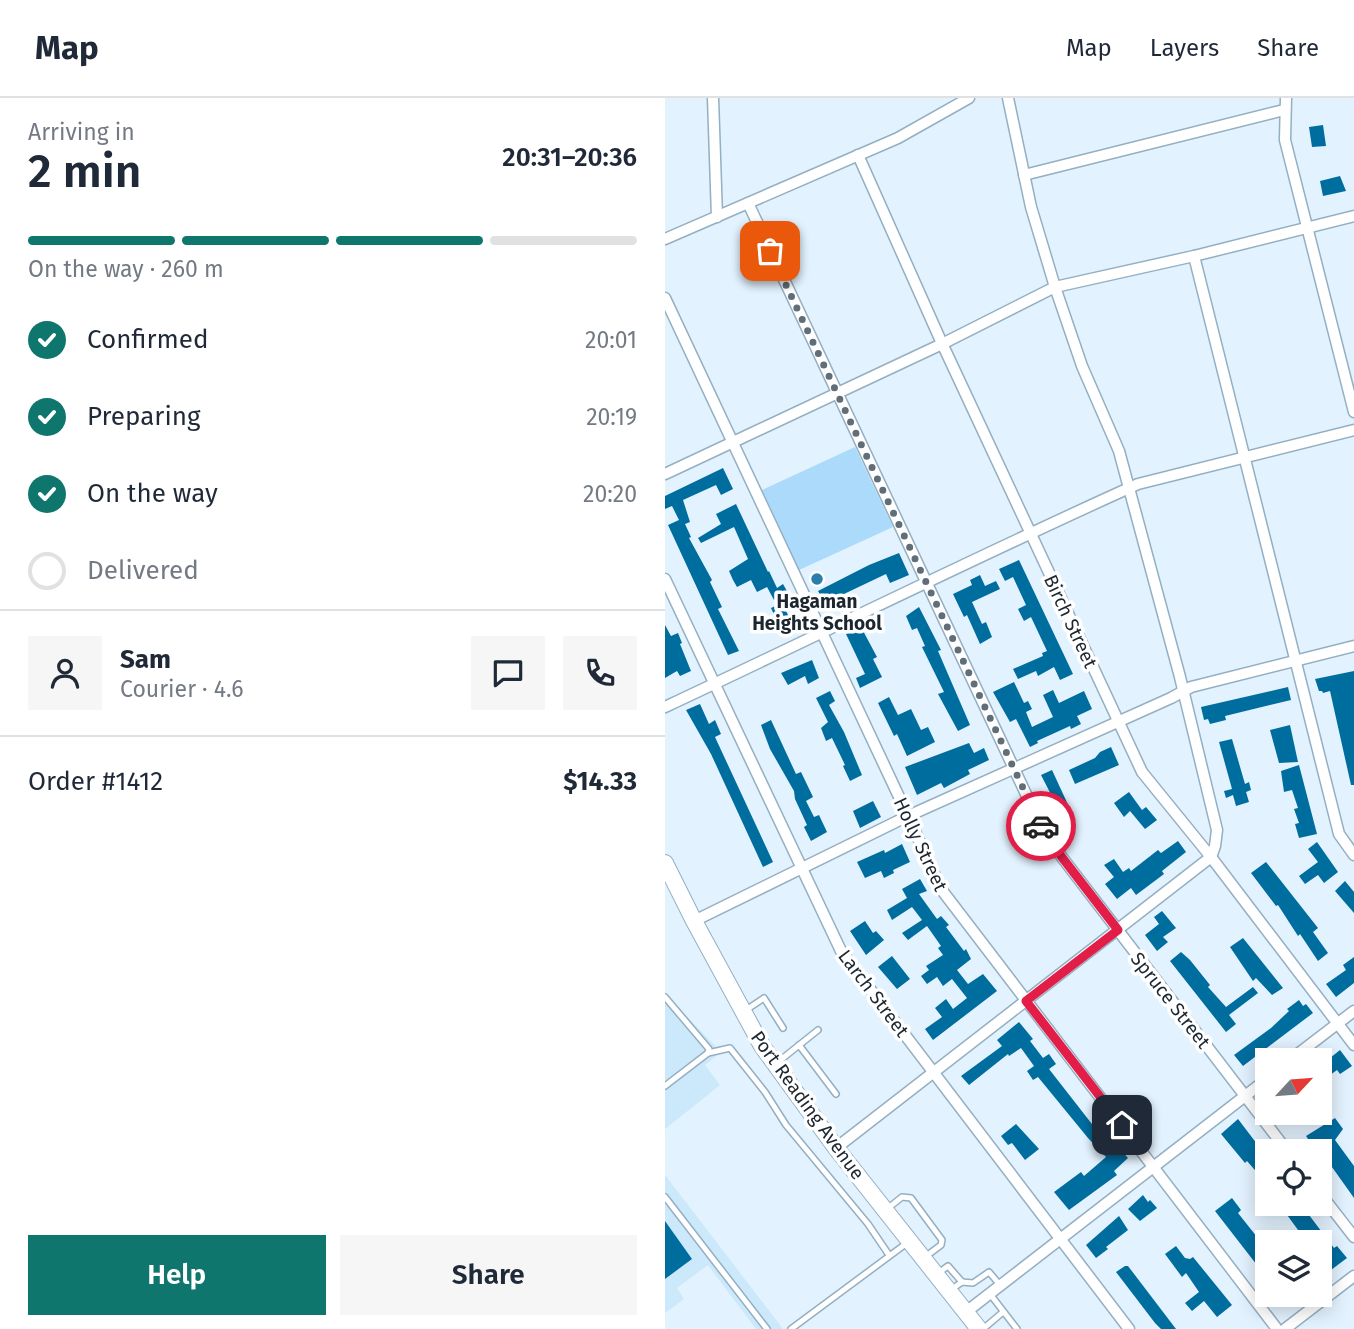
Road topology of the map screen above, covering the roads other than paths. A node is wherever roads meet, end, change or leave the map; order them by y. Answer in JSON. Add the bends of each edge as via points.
{"nodes":[{"id":1,"x":713,"y":98,"type":"edge"},
{"id":2,"x":969,"y":98,"type":"edge"},
{"id":3,"x":1008,"y":98,"type":"edge"},
{"id":4,"x":1285,"y":104,"type":"edge"},
{"id":5,"x":858,"y":155,"type":"junction"},
{"id":6,"x":1024,"y":175,"type":"junction"},
{"id":7,"x":748,"y":203,"type":"junction"},
{"id":8,"x":717,"y":216,"type":"junction"},
{"id":9,"x":1354,"y":216,"type":"edge"},
{"id":10,"x":1306,"y":227,"type":"junction"},
{"id":11,"x":665,"y":239,"type":"edge"},
{"id":12,"x":1194,"y":256,"type":"junction"},
{"id":13,"x":1055,"y":287,"type":"junction"},
{"id":14,"x":665,"y":298,"type":"edge"},
{"id":15,"x":942,"y":344,"type":"junction"},
{"id":16,"x":837,"y":394,"type":"junction"},
{"id":17,"x":1354,"y":412,"type":"edge"},
{"id":18,"x":1354,"y":430,"type":"edge"},
{"id":19,"x":732,"y":443,"type":"junction"},
{"id":20,"x":1245,"y":456,"type":"junction"},
{"id":21,"x":665,"y":474,"type":"edge"},
{"id":22,"x":1129,"y":487,"type":"junction"},
{"id":23,"x":1031,"y":535,"type":"junction"},
{"id":24,"x":665,"y":579,"type":"edge"},
{"id":25,"x":926,"y":584,"type":"junction"},
{"id":26,"x":821,"y":633,"type":"junction"},
{"id":27,"x":1354,"y":646,"type":"edge"},
{"id":28,"x":1296,"y":661,"type":"junction"},
{"id":29,"x":714,"y":684,"type":"junction"},
{"id":30,"x":1183,"y":692,"type":"junction"},
{"id":31,"x":665,"y":707,"type":"edge"},
{"id":32,"x":1119,"y":722,"type":"junction"},
{"id":33,"x":1014,"y":769,"type":"junction"},
{"id":34,"x":908,"y":816,"type":"junction"},
{"id":35,"x":1354,"y":855,"type":"edge"},
{"id":36,"x":1211,"y":857,"type":"junction"},
{"id":37,"x":665,"y":863,"type":"edge"},
{"id":38,"x":801,"y":868,"type":"junction"},
{"id":39,"x":694,"y":921,"type":"junction"},
{"id":40,"x":1118,"y":930,"type":"junction"},
{"id":41,"x":665,"y":997,"type":"edge"},
{"id":42,"x":1026,"y":1001,"type":"junction"},
{"id":43,"x":743,"y":1011,"type":"junction"},
{"id":44,"x":1354,"y":1011,"type":"edge"},
{"id":45,"x":1338,"y":1023,"type":"junction"},
{"id":46,"x":783,"y":1028,"type":"dead end"},
{"id":47,"x":818,"y":1030,"type":"dead end"},
{"id":48,"x":799,"y":1045,"type":"junction"},
{"id":49,"x":1354,"y":1045,"type":"edge"},
{"id":50,"x":1306,"y":1048,"type":"edge"},
{"id":51,"x":708,"y":1053,"type":"junction"},
{"id":52,"x":775,"y":1064,"type":"junction"},
{"id":53,"x":934,"y":1073,"type":"junction"},
{"id":54,"x":665,"y":1086,"type":"edge"},
{"id":55,"x":1255,"y":1088,"type":"edge"},
{"id":56,"x":836,"y":1094,"type":"dead end"},
{"id":57,"x":1245,"y":1096,"type":"junction"},
{"id":58,"x":1278,"y":1139,"type":"edge"},
{"id":59,"x":836,"y":1148,"type":"junction"},
{"id":60,"x":1153,"y":1167,"type":"junction"},
{"id":61,"x":665,"y":1197,"type":"edge"},
{"id":62,"x":1332,"y":1209,"type":"edge"},
{"id":63,"x":885,"y":1210,"type":"junction"},
{"id":64,"x":1354,"y":1237,"type":"edge"},
{"id":65,"x":1061,"y":1239,"type":"junction"},
{"id":66,"x":909,"y":1241,"type":"junction"},
{"id":67,"x":889,"y":1255,"type":"junction"},
{"id":68,"x":923,"y":1259,"type":"junction"},
{"id":69,"x":1354,"y":1276,"type":"edge"},
{"id":70,"x":1000,"y":1285,"type":"junction"},
{"id":71,"x":955,"y":1287,"type":"junction"},
{"id":72,"x":989,"y":1294,"type":"junction"},
{"id":73,"x":965,"y":1312,"type":"junction"},
{"id":74,"x":1003,"y":1312,"type":"junction"},
{"id":75,"x":767,"y":1329,"type":"edge"},
{"id":76,"x":791,"y":1329,"type":"edge"},
{"id":77,"x":981,"y":1329,"type":"edge"},
{"id":78,"x":1017,"y":1329,"type":"edge"},
{"id":79,"x":1128,"y":1329,"type":"edge"},
{"id":80,"x":1277,"y":1329,"type":"edge"},
{"id":81,"x":1285,"y":1329,"type":"edge"}],
"edges":[{"from":1,"to":8,"type":"street"},
{"from":2,"to":5,"type":"street"},
{"from":3,"to":6,"type":"street"},
{"from":4,"to":6,"type":"street"},
{"from":4,"to":10,"type":"street","via":[[1285,140]]},
{"from":5,"to":7,"type":"street"},
{"from":5,"to":15,"type":"street","name":"Birch Street"},
{"from":6,"to":13,"type":"street"},
{"from":7,"to":8,"type":"street"},
{"from":7,"to":16,"type":"street","name":"Spruce Street"},
{"from":8,"to":11,"type":"street"},
{"from":9,"to":10,"type":"street"},
{"from":10,"to":12,"type":"street"},
{"from":10,"to":17,"type":"street"},
{"from":12,"to":13,"type":"street"},
{"from":12,"to":20,"type":"street"},
{"from":13,"to":15,"type":"street"},
{"from":13,"to":22,"type":"street"},
{"from":14,"to":19,"type":"street","name":"Holly Street"},
{"from":15,"to":16,"type":"street"},
{"from":15,"to":23,"type":"street","name":"Birch Street"},
{"from":16,"to":19,"type":"street"},
{"from":16,"to":25,"type":"street","name":"Spruce Street"},
{"from":18,"to":20,"type":"street"},
{"from":19,"to":21,"type":"street"},
{"from":19,"to":26,"type":"street","name":"Holly Street"},
{"from":20,"to":22,"type":"street"},
{"from":20,"to":28,"type":"street"},
{"from":22,"to":23,"type":"street"},
{"from":22,"to":30,"type":"street"},
{"from":23,"to":25,"type":"street"},
{"from":23,"to":32,"type":"street","name":"Birch Street"},
{"from":24,"to":29,"type":"street","name":"Larch Street"},
{"from":25,"to":26,"type":"street"},
{"from":25,"to":33,"type":"street","name":"Spruce Street"},
{"from":26,"to":29,"type":"street"},
{"from":26,"to":34,"type":"street","name":"Holly Street"},
{"from":27,"to":28,"type":"street"},
{"from":28,"to":30,"type":"street"},
{"from":28,"to":35,"type":"street","via":[[1339,834]]},
{"from":29,"to":31,"type":"street"},
{"from":29,"to":38,"type":"street","name":"Larch Street"},
{"from":30,"to":32,"type":"street"},
{"from":30,"to":36,"type":"street","via":[[1217,831]]},
{"from":32,"to":33,"type":"street"},
{"from":32,"to":36,"type":"street","name":"Birch Street","via":[[1142,772]]},
{"from":33,"to":34,"type":"street"},
{"from":33,"to":40,"type":"street","name":"Spruce Street","via":[[1047,836]]},
{"from":34,"to":38,"type":"street"},
{"from":34,"to":42,"type":"street","name":"Holly Street","via":[[941,889]]},
{"from":36,"to":40,"type":"street"},
{"from":36,"to":45,"type":"street","name":"Birch Street"},
{"from":37,"to":39,"type":"street","name":"Port Reading Avenue"},
{"from":38,"to":39,"type":"street"},
{"from":38,"to":53,"type":"street","name":"Larch Street","via":[[841,951]]},
{"from":39,"to":43,"type":"street","name":"Port Reading Avenue"},
{"from":40,"to":42,"type":"street"},
{"from":40,"to":57,"type":"street","name":"Spruce Street"},
{"from":41,"to":51,"type":"lane","via":[[708,1045]]},
{"from":42,"to":53,"type":"street"},
{"from":42,"to":60,"type":"street","name":"Holly Street"},
{"from":43,"to":46,"type":"lane","via":[[764,998]]},
{"from":43,"to":52,"type":"street","name":"Port Reading Avenue"},
{"from":44,"to":45,"type":"street"},
{"from":45,"to":49,"type":"street","name":"Birch Street"},
{"from":45,"to":50,"type":"street"},
{"from":47,"to":48,"type":"lane"},
{"from":48,"to":52,"type":"lane"},
{"from":48,"to":56,"type":"lane"},
{"from":51,"to":54,"type":"lane"},
{"from":51,"to":67,"type":"lane","via":[[730,1048]]},
{"from":52,"to":59,"type":"street","name":"Port Reading Avenue"},
{"from":53,"to":59,"type":"street"},
{"from":53,"to":65,"type":"street","name":"Larch Street"},
{"from":55,"to":57,"type":"street"},
{"from":57,"to":58,"type":"street","name":"Spruce Street"},
{"from":57,"to":60,"type":"street"},
{"from":59,"to":63,"type":"street","name":"Port Reading Avenue"},
{"from":60,"to":65,"type":"street"},
{"from":60,"to":80,"type":"street","name":"Holly Street"},
{"from":61,"to":75,"type":"lane"},
{"from":62,"to":64,"type":"street"},
{"from":63,"to":66,"type":"street","name":"Port Reading Avenue"},
{"from":63,"to":68,"type":"lane","via":[[902,1197],[911,1198],[942,1240]]},
{"from":65,"to":70,"type":"street"},
{"from":65,"to":79,"type":"street","name":"Larch Street"},
{"from":66,"to":67,"type":"lane"},
{"from":66,"to":68,"type":"street","name":"Port Reading Avenue"},
{"from":67,"to":76,"type":"lane"},
{"from":68,"to":71,"type":"street","name":"Port Reading Avenue"},
{"from":69,"to":81,"type":"street"},
{"from":70,"to":71,"type":"lane","via":[[989,1272],[973,1283]]},
{"from":70,"to":72,"type":"street"},
{"from":71,"to":73,"type":"street","name":"Port Reading Avenue"},
{"from":72,"to":73,"type":"street"},
{"from":72,"to":74,"type":"lane"},
{"from":73,"to":77,"type":"street","name":"Port Reading Avenue"},
{"from":74,"to":77,"type":"lane"},
{"from":74,"to":78,"type":"lane"}]}
